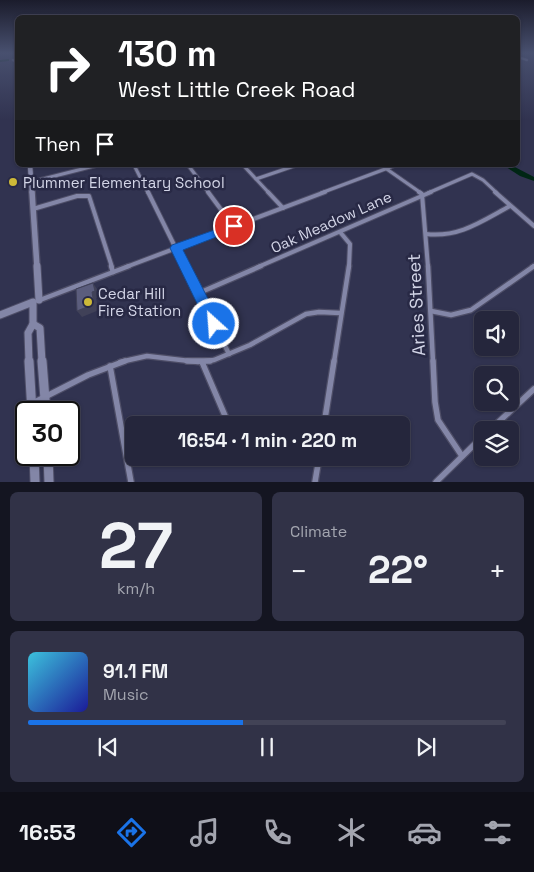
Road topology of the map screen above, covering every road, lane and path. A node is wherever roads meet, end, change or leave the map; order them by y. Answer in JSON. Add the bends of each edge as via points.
{"nodes":[{"id":1,"x":30,"y":167,"type":"edge"},
{"id":2,"x":81,"y":167,"type":"edge"},
{"id":3,"x":135,"y":167,"type":"edge"},
{"id":4,"x":190,"y":167,"type":"edge"},
{"id":5,"x":245,"y":167,"type":"edge"},
{"id":6,"x":291,"y":167,"type":"edge"},
{"id":7,"x":390,"y":167,"type":"edge"},
{"id":8,"x":387,"y":168,"type":"junction"},
{"id":9,"x":256,"y":179,"type":"junction"},
{"id":10,"x":31,"y":182,"type":"junction"},
{"id":11,"x":422,"y":194,"type":"junction"},
{"id":12,"x":510,"y":206,"type":"junction"},
{"id":13,"x":283,"y":208,"type":"junction"},
{"id":14,"x":33,"y":209,"type":"junction"},
{"id":15,"x":234,"y":226,"type":"junction"},
{"id":16,"x":534,"y":226,"type":"edge"},
{"id":17,"x":340,"y":232,"type":"junction"},
{"id":18,"x":426,"y":234,"type":"junction"},
{"id":19,"x":176,"y":248,"type":"junction"},
{"id":20,"x":534,"y":266,"type":"edge"},
{"id":21,"x":113,"y":272,"type":"junction"},
{"id":22,"x":199,"y":293,"type":"junction"},
{"id":23,"x":36,"y":301,"type":"junction"},
{"id":24,"x":431,"y":311,"type":"junction"},
{"id":25,"x":340,"y":313,"type":"junction"},
{"id":26,"x":0,"y":315,"type":"edge"},
{"id":27,"x":33,"y":324,"type":"junction"},
{"id":28,"x":229,"y":354,"type":"junction"},
{"id":29,"x":202,"y":362,"type":"junction"},
{"id":30,"x":110,"y":366,"type":"junction"},
{"id":31,"x":534,"y":389,"type":"edge"},
{"id":32,"x":45,"y":397,"type":"junction"},
{"id":33,"x":32,"y":401,"type":"edge"},
{"id":34,"x":40,"y":401,"type":"edge"},
{"id":35,"x":45,"y":401,"type":"edge"},
{"id":36,"x":225,"y":416,"type":"edge"},
{"id":37,"x":325,"y":416,"type":"edge"},
{"id":38,"x":500,"y":421,"type":"edge"},
{"id":39,"x":474,"y":445,"type":"edge"},
{"id":40,"x":462,"y":456,"type":"junction"},
{"id":41,"x":34,"y":466,"type":"edge"},
{"id":42,"x":48,"y":466,"type":"edge"},
{"id":43,"x":318,"y":466,"type":"edge"},
{"id":44,"x":35,"y":482,"type":"edge"},
{"id":45,"x":49,"y":482,"type":"edge"},
{"id":46,"x":131,"y":482,"type":"edge"},
{"id":47,"x":315,"y":482,"type":"edge"},
{"id":48,"x":436,"y":482,"type":"edge"}],
"edges":[{"from":1,"to":10,"type":"street"},
{"from":2,"to":10,"type":"street"},
{"from":3,"to":19,"type":"street"},
{"from":4,"to":15,"type":"street"},
{"from":5,"to":9,"type":"street"},
{"from":6,"to":9,"type":"street"},
{"from":7,"to":8,"type":"street"},
{"from":8,"to":11,"type":"street"},
{"from":8,"to":13,"type":"street"},
{"from":9,"to":13,"type":"street"},
{"from":10,"to":14,"type":"street"},
{"from":11,"to":12,"type":"street","name":"Oak Meadow Lane","via":[[472,174]]},
{"from":11,"to":17,"type":"street","name":"Oak Meadow Lane"},
{"from":11,"to":18,"type":"street","name":"Aries Street"},
{"from":12,"to":16,"type":"street"},
{"from":12,"to":18,"type":"street","via":[[458,234],[440,237]]},
{"from":13,"to":15,"type":"street"},
{"from":14,"to":21,"type":"street","via":[[77,196],[91,197]]},
{"from":14,"to":23,"type":"street"},
{"from":15,"to":19,"type":"street"},
{"from":17,"to":22,"type":"street","name":"Oak Meadow Lane"},
{"from":17,"to":25,"type":"street","via":[[351,247]]},
{"from":18,"to":24,"type":"street","name":"Aries Street"},
{"from":19,"to":21,"type":"street"},
{"from":19,"to":22,"type":"street"},
{"from":20,"to":24,"type":"street","via":[[471,310],[451,315]]},
{"from":21,"to":23,"type":"street"},
{"from":22,"to":28,"type":"street"},
{"from":23,"to":26,"type":"street"},
{"from":23,"to":27,"type":"street"},
{"from":24,"to":40,"type":"street","name":"Aries Street","via":[[438,420]]},
{"from":25,"to":28,"type":"street","via":[[306,314]]},
{"from":25,"to":37,"type":"street"},
{"from":27,"to":32,"type":"street","via":[[40,328]]},
{"from":27,"to":33,"type":"street","via":[[28,332]]},
{"from":28,"to":29,"type":"street"},
{"from":29,"to":30,"type":"street","via":[[148,356]]},
{"from":29,"to":36,"type":"street"},
{"from":30,"to":32,"type":"street"},
{"from":30,"to":46,"type":"street"},
{"from":31,"to":38,"type":"street"},
{"from":32,"to":34,"type":"street"},
{"from":32,"to":35,"type":"street"},
{"from":39,"to":40,"type":"street"},
{"from":40,"to":48,"type":"street"},
{"from":41,"to":44,"type":"street"},
{"from":42,"to":45,"type":"street"},
{"from":43,"to":47,"type":"street"}]}
